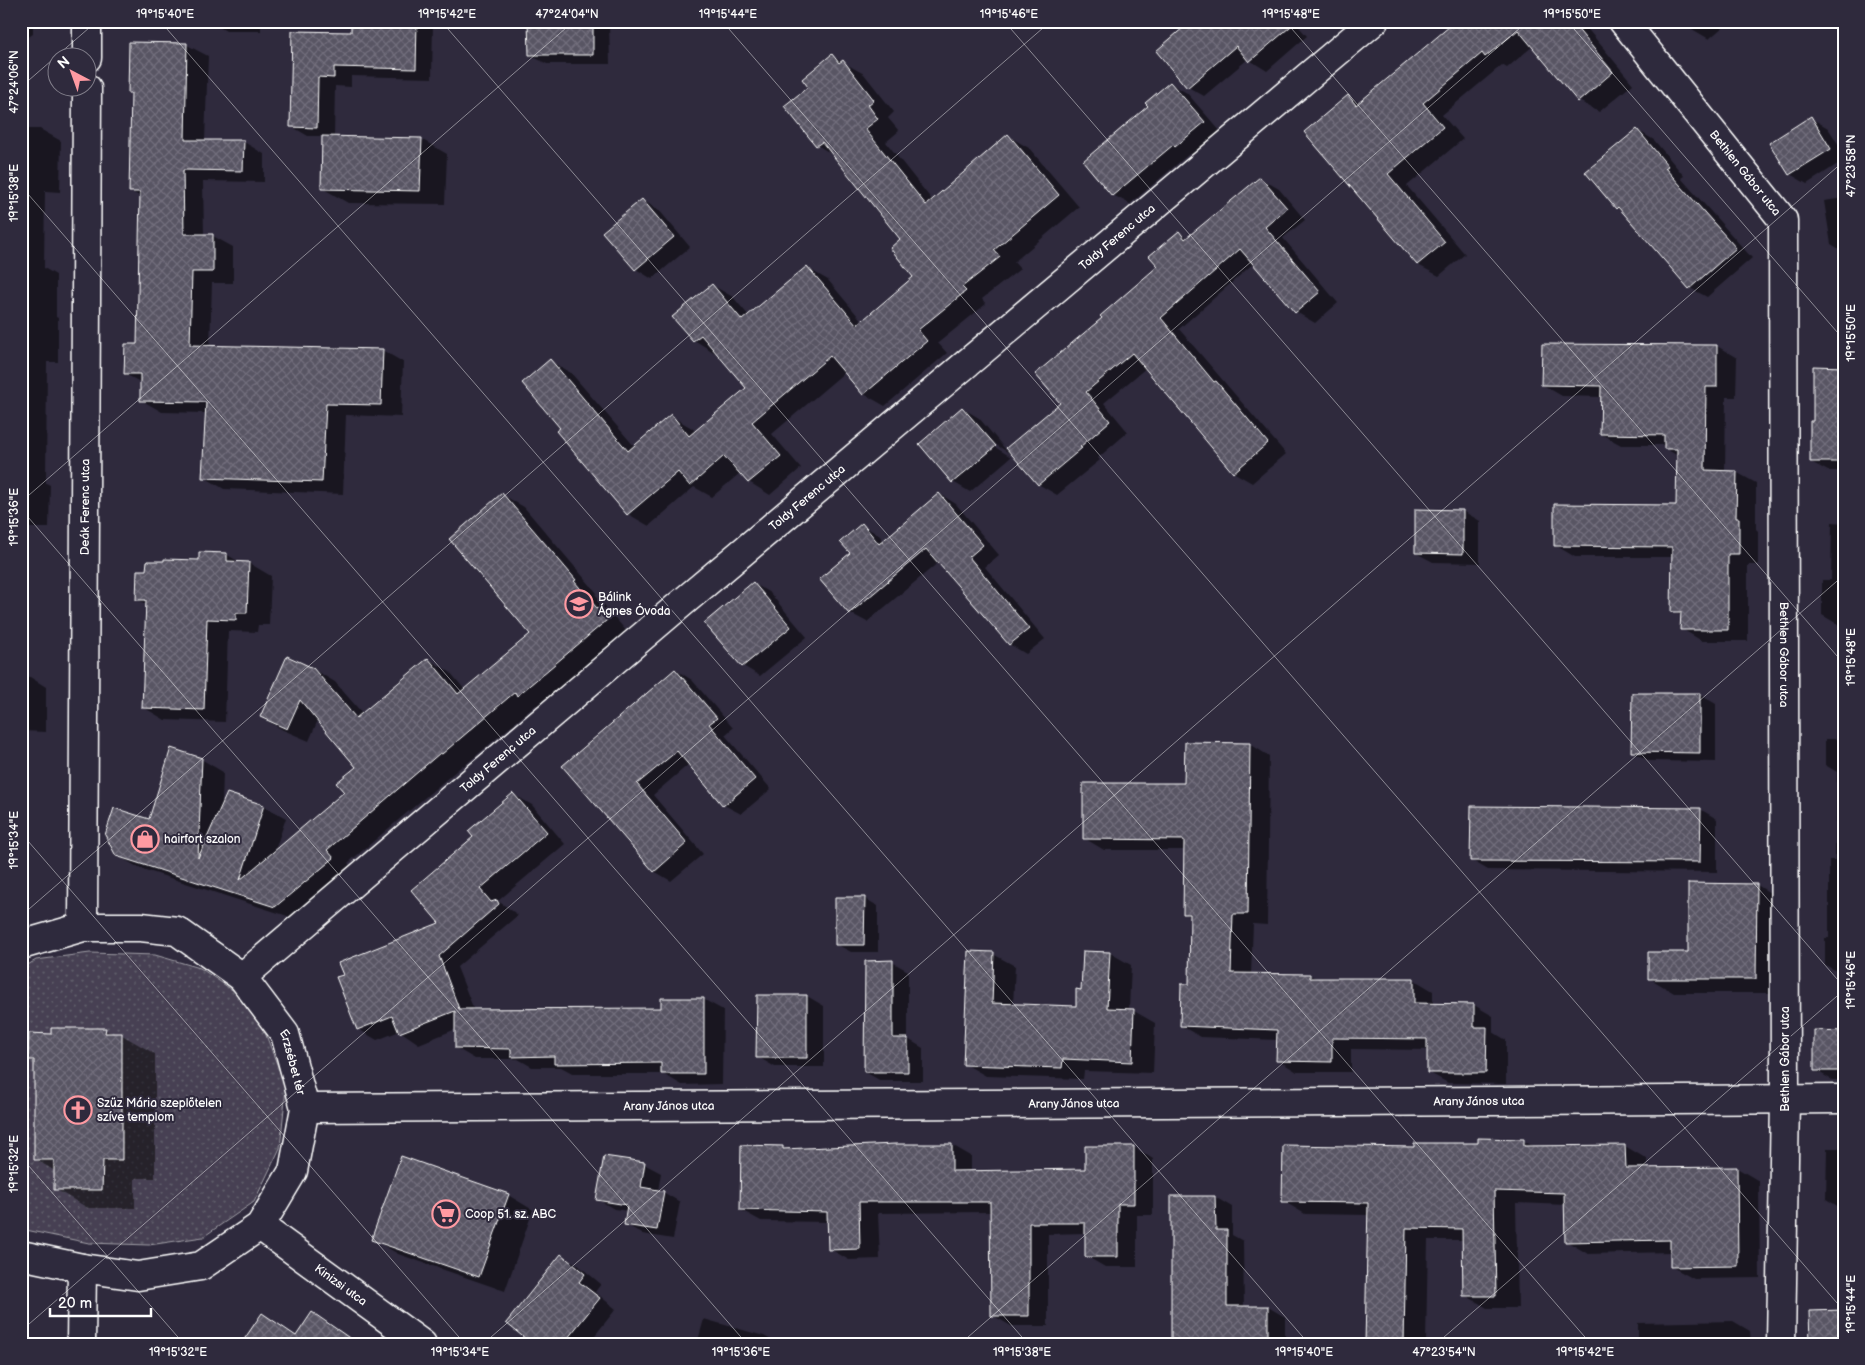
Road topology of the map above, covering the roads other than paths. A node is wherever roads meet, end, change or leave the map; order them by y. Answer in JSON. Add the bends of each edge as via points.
{"nodes":[{"id":1,"x":87,"y":21,"type":"edge"},
{"id":2,"x":1374,"y":21,"type":"edge"},
{"id":3,"x":1623,"y":21,"type":"edge"},
{"id":4,"x":87,"y":48,"type":"edge"},
{"id":5,"x":86,"y":98,"type":"edge"},
{"id":6,"x":83,"y":927,"type":"junction"},
{"id":7,"x":21,"y":945,"type":"edge"},
{"id":8,"x":242,"y":977,"type":"junction"},
{"id":9,"x":1785,"y":1099,"type":"junction"},
{"id":10,"x":1844,"y":1099,"type":"edge"},
{"id":11,"x":305,"y":1108,"type":"junction"},
{"id":12,"x":260,"y":1226,"type":"junction"},
{"id":13,"x":21,"y":1255,"type":"edge"},
{"id":14,"x":82,"y":1268,"type":"junction"},
{"id":15,"x":81,"y":1344,"type":"edge"},
{"id":16,"x":422,"y":1344,"type":"edge"},
{"id":17,"x":1781,"y":1344,"type":"edge"}],
"edges":[{"from":1,"to":4,"type":"street"},
{"from":2,"to":8,"type":"street","name":"Toldy Ferenc utca"},
{"from":3,"to":9,"type":"street","name":"Bethlen Gábor utca","via":[[1783,220]]},
{"from":5,"to":6,"type":"street","name":"Deák Ferenc utca"},
{"from":6,"to":7,"type":"street","name":"Erzsébet tér"},
{"from":6,"to":8,"type":"street","name":"Erzsébet tér","via":[[177,931]]},
{"from":8,"to":11,"type":"street","name":"Erzsébet tér","via":[[285,1034]]},
{"from":9,"to":10,"type":"street","name":"Arany János utca"},
{"from":9,"to":11,"type":"street","name":"Arany János utca"},
{"from":9,"to":17,"type":"street","name":"Bethlen Gábor utca"},
{"from":11,"to":12,"type":"street","name":"Erzsébet tér","via":[[293,1170]]},
{"from":12,"to":14,"type":"street","name":"Erzsébet tér","via":[[201,1266],[138,1276]]},
{"from":12,"to":16,"type":"street","name":"Kinizsi utca"},
{"from":13,"to":14,"type":"street","name":"Erzsébet tér"},
{"from":14,"to":15,"type":"street"}]}
